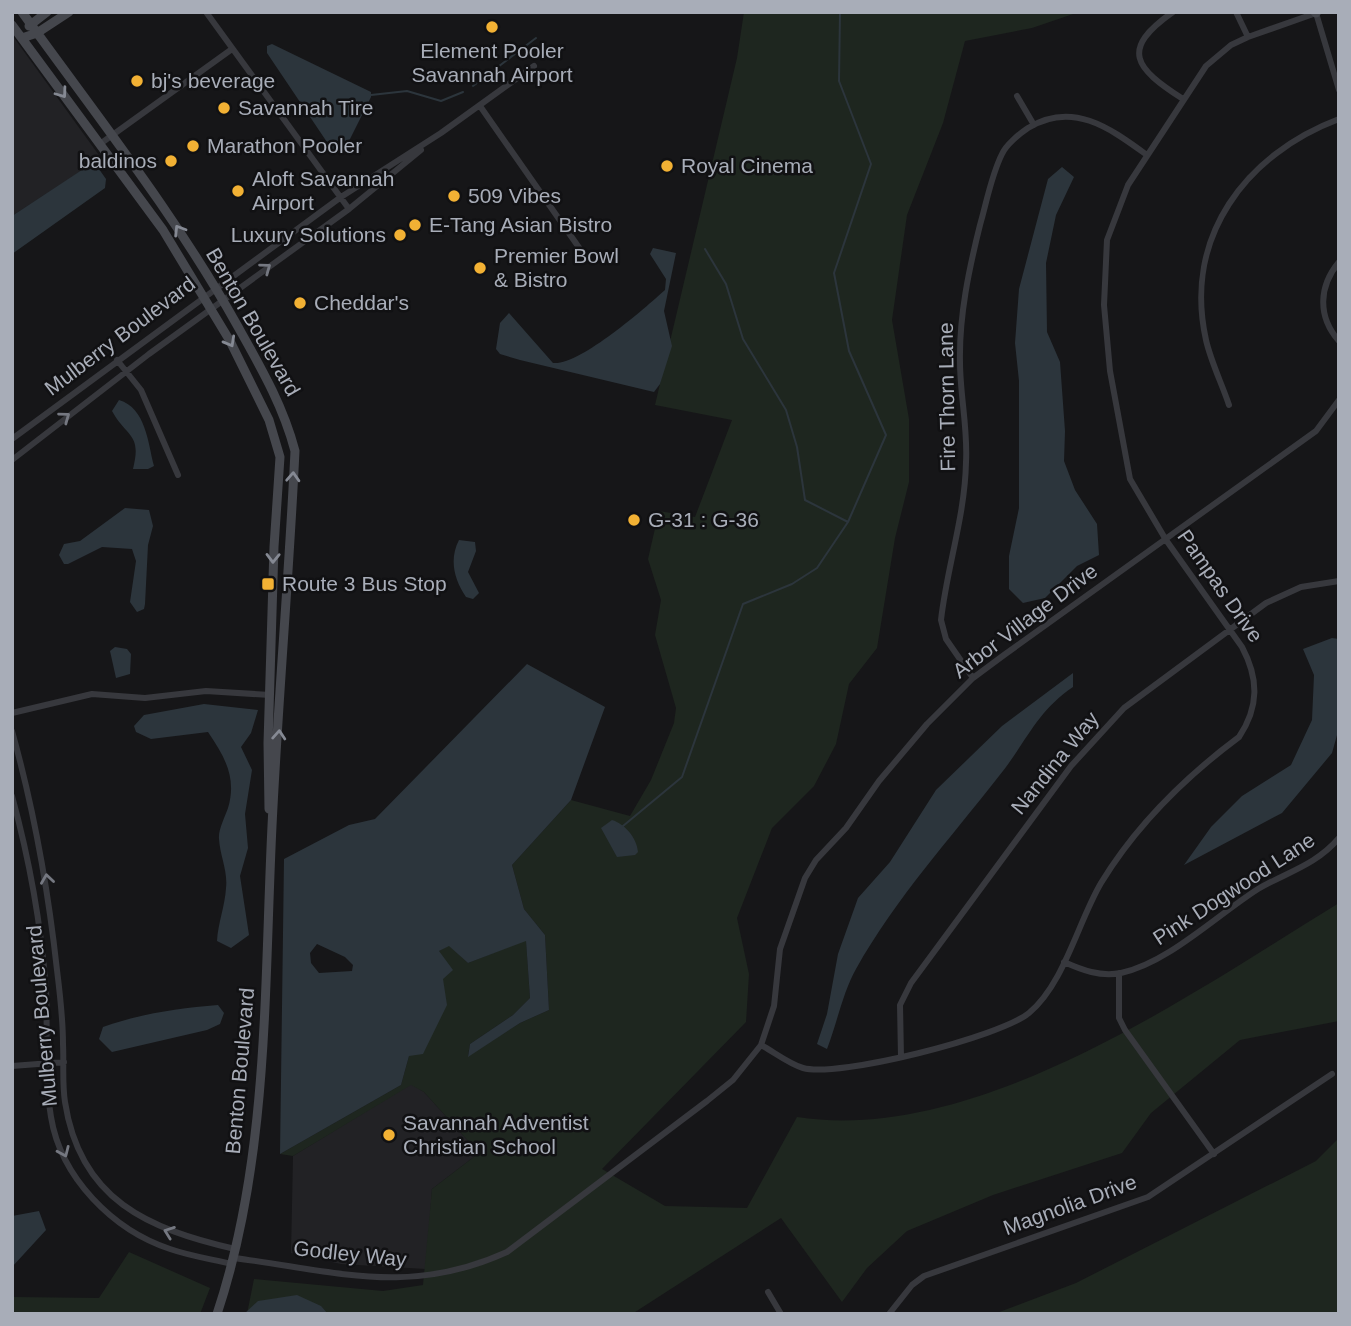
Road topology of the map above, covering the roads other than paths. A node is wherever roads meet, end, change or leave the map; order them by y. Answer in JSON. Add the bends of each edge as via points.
{"nodes":[{"id":1,"x":22,"y":12,"type":"edge"},
{"id":2,"x":47,"y":12,"type":"edge"},
{"id":3,"x":69,"y":12,"type":"edge"},
{"id":4,"x":206,"y":12,"type":"edge"},
{"id":5,"x":1172,"y":12,"type":"edge"},
{"id":6,"x":1236,"y":12,"type":"edge"},
{"id":7,"x":1317,"y":13,"type":"edge"},
{"id":8,"x":30,"y":23,"type":"junction"},
{"id":9,"x":12,"y":25,"type":"edge"},
{"id":10,"x":37,"y":33,"type":"junction"},
{"id":11,"x":1248,"y":37,"type":"junction"},
{"id":12,"x":22,"y":38,"type":"junction"},
{"id":13,"x":232,"y":49,"type":"junction"},
{"id":14,"x":534,"y":66,"type":"dead end"},
{"id":15,"x":1339,"y":90,"type":"edge"},
{"id":16,"x":1017,"y":96,"type":"dead end"},
{"id":17,"x":1183,"y":99,"type":"junction"},
{"id":18,"x":480,"y":106,"type":"junction"},
{"id":19,"x":1339,"y":119,"type":"edge"},
{"id":20,"x":1034,"y":125,"type":"junction"},
{"id":21,"x":441,"y":133,"type":"junction"},
{"id":22,"x":112,"y":135,"type":"junction"},
{"id":23,"x":100,"y":144,"type":"junction"},
{"id":24,"x":1147,"y":155,"type":"junction"},
{"id":25,"x":341,"y":197,"type":"junction"},
{"id":26,"x":349,"y":209,"type":"junction"},
{"id":27,"x":580,"y":249,"type":"dead end"},
{"id":28,"x":1339,"y":262,"type":"edge"},
{"id":29,"x":215,"y":287,"type":"junction"},
{"id":30,"x":204,"y":296,"type":"junction"},
{"id":31,"x":223,"y":299,"type":"junction"},
{"id":32,"x":211,"y":308,"type":"junction"},
{"id":33,"x":1339,"y":341,"type":"edge"},
{"id":34,"x":117,"y":360,"type":"junction"},
{"id":35,"x":126,"y":372,"type":"junction"},
{"id":36,"x":1339,"y":400,"type":"edge"},
{"id":37,"x":1229,"y":405,"type":"dead end"},
{"id":38,"x":12,"y":439,"type":"edge"},
{"id":39,"x":12,"y":460,"type":"edge"},
{"id":40,"x":178,"y":475,"type":"dead end"},
{"id":41,"x":1166,"y":540,"type":"junction"},
{"id":42,"x":1339,"y":581,"type":"edge"},
{"id":43,"x":1229,"y":629,"type":"junction"},
{"id":44,"x":973,"y":678,"type":"junction"},
{"id":45,"x":270,"y":695,"type":"junction"},
{"id":46,"x":12,"y":713,"type":"edge"},
{"id":47,"x":12,"y":731,"type":"edge"},
{"id":48,"x":12,"y":796,"type":"edge"},
{"id":49,"x":272,"y":828,"type":"junction"},
{"id":50,"x":1339,"y":838,"type":"edge"},
{"id":51,"x":1063,"y":962,"type":"junction"},
{"id":52,"x":1119,"y":973,"type":"junction"},
{"id":53,"x":761,"y":1045,"type":"junction"},
{"id":54,"x":901,"y":1057,"type":"junction"},
{"id":55,"x":64,"y":1062,"type":"junction"},
{"id":56,"x":48,"y":1064,"type":"junction"},
{"id":57,"x":12,"y":1066,"type":"edge"},
{"id":58,"x":1332,"y":1074,"type":"dead end"},
{"id":59,"x":1214,"y":1154,"type":"junction"},
{"id":60,"x":107,"y":1190,"type":"junction"},
{"id":61,"x":94,"y":1200,"type":"junction"},
{"id":62,"x":234,"y":1257,"type":"junction"},
{"id":63,"x":768,"y":1292,"type":"dead end"},
{"id":64,"x":216,"y":1314,"type":"edge"},
{"id":65,"x":781,"y":1314,"type":"edge"},
{"id":66,"x":888,"y":1314,"type":"edge"}],
"edges":[{"from":1,"to":8,"type":"street","name":"Benton Boulevard"},
{"from":2,"to":8,"type":"street"},
{"from":3,"to":10,"type":"street"},
{"from":4,"to":13,"type":"street"},
{"from":5,"to":17,"type":"street","via":[[1145,34],[1139,54],[1149,75]]},
{"from":6,"to":11,"type":"street"},
{"from":7,"to":11,"type":"street","name":"Pampas Drive"},
{"from":7,"to":15,"type":"street"},
{"from":8,"to":10,"type":"street","name":"Benton Boulevard"},
{"from":8,"to":12,"type":"street"},
{"from":9,"to":12,"type":"street","name":"Benton Boulevard"},
{"from":10,"to":12,"type":"street"},
{"from":10,"to":22,"type":"street","name":"Benton Boulevard"},
{"from":11,"to":17,"type":"street","name":"Pampas Drive","via":[[1212,60]]},
{"from":12,"to":23,"type":"street","name":"Benton Boulevard","one_way":true},
{"from":13,"to":22,"type":"street"},
{"from":13,"to":25,"type":"street"},
{"from":14,"to":18,"type":"street"},
{"from":16,"to":20,"type":"street"},
{"from":17,"to":24,"type":"street","name":"Pampas Drive"},
{"from":18,"to":21,"type":"street"},
{"from":18,"to":27,"type":"street"},
{"from":19,"to":37,"type":"street","via":[[1282,146],[1237,190],[1221,218],[1205,268],[1203,310],[1206,341]]},
{"from":20,"to":24,"type":"street","name":"Fire Thorn Lane","via":[[1074,116],[1098,121]]},
{"from":20,"to":44,"type":"street","name":"Fire Thorn Lane","via":[[1003,151],[975,246],[962,318],[964,496],[941,620],[946,640]]},
{"from":21,"to":25,"type":"street","name":"Mulberry Boulevard"},
{"from":21,"to":26,"type":"street","name":"Mulberry Boulevard"},
{"from":22,"to":23,"type":"street"},
{"from":29,"to":22,"type":"street","name":"Benton Boulevard","one_way":true},
{"from":23,"to":30,"type":"street","name":"Benton Boulevard"},
{"from":24,"to":41,"type":"street","name":"Pampas Drive","via":[[1128,185],[1107,240],[1102,285],[1126,466],[1141,502]]},
{"from":25,"to":26,"type":"street"},
{"from":25,"to":29,"type":"street","name":"Mulberry Boulevard"},
{"from":31,"to":26,"type":"street","name":"Mulberry Boulevard","one_way":true},
{"from":28,"to":33,"type":"street","via":[[1322,297],[1328,326]]},
{"from":29,"to":30,"type":"street","name":"Mulberry Boulevard"},
{"from":29,"to":31,"type":"street","name":"Benton Boulevard"},
{"from":30,"to":32,"type":"street","name":"Benton Boulevard"},
{"from":30,"to":34,"type":"street","name":"Mulberry Boulevard"},
{"from":31,"to":32,"type":"street","name":"Mulberry Boulevard"},
{"from":49,"to":31,"type":"street","name":"Benton Boulevard","one_way":true,"via":[[295,451],[285,415]]},
{"from":32,"to":35,"type":"street","name":"Mulberry Boulevard"},
{"from":32,"to":45,"type":"street","name":"Benton Boulevard","one_way":true,"via":[[252,382],[280,457]]},
{"from":34,"to":35,"type":"street"},
{"from":34,"to":38,"type":"street","name":"Mulberry Boulevard"},
{"from":39,"to":35,"type":"street","name":"Mulberry Boulevard","one_way":true},
{"from":35,"to":40,"type":"street","via":[[141,390]]},
{"from":36,"to":41,"type":"street","name":"Arbor Village Drive","via":[[1316,431]]},
{"from":41,"to":43,"type":"street","name":"Pampas Drive"},
{"from":41,"to":44,"type":"street","name":"Arbor Village Drive"},
{"from":42,"to":43,"type":"street","name":"Nandina Way","via":[[1298,589],[1266,603]]},
{"from":43,"to":51,"type":"street","name":"Pampas Drive","via":[[1252,666],[1255,701],[1247,724],[1239,737],[1167,797],[1133,838],[1101,883]]},
{"from":43,"to":54,"type":"street","name":"Nandina Way","via":[[1124,708],[1071,766],[911,983],[900,1005]]},
{"from":44,"to":53,"type":"street","name":"Arbor Village Drive","via":[[923,729],[810,869],[780,949],[774,1006]]},
{"from":45,"to":46,"type":"street","via":[[206,691],[145,698],[92,694]]},
{"from":45,"to":49,"type":"street","name":"Benton Boulevard","via":[[268,797]]},
{"from":55,"to":47,"type":"street","name":"Mulberry Boulevard","one_way":true,"via":[[48,884]]},
{"from":48,"to":56,"type":"street","name":"Mulberry Boulevard","via":[[41,951]]},
{"from":49,"to":62,"type":"street","name":"Benton Boulevard","via":[[258,1095]]},
{"from":50,"to":52,"type":"street","name":"Pink Dogwood Lane","via":[[1311,864],[1259,889],[1155,960]]},
{"from":51,"to":52,"type":"street","name":"Pink Dogwood Lane","via":[[1085,971]]},
{"from":51,"to":54,"type":"street","name":"Pampas Drive","via":[[1030,1013],[942,1049]]},
{"from":52,"to":59,"type":"street","via":[[1119,1018],[1125,1030]]},
{"from":53,"to":54,"type":"street","name":"Pampas Drive","via":[[804,1068]]},
{"from":53,"to":62,"type":"street","name":"Godley Way","via":[[733,1080],[708,1100],[507,1252],[472,1268],[387,1279]]},
{"from":55,"to":56,"type":"street"},
{"from":55,"to":60,"type":"street","name":"Mulberry Boulevard","via":[[64,1098],[75,1140]]},
{"from":56,"to":57,"type":"street"},
{"from":56,"to":61,"type":"street","name":"Mulberry Boulevard","one_way":true,"via":[[56,1136],[73,1172]]},
{"from":58,"to":59,"type":"street","name":"Magnolia Drive"},
{"from":59,"to":66,"type":"street","name":"Magnolia Drive","via":[[1147,1197],[924,1276]]},
{"from":60,"to":61,"type":"street"},
{"from":62,"to":60,"type":"street","name":"Mulberry Boulevard","one_way":true,"via":[[140,1219]]},
{"from":61,"to":62,"type":"street","name":"Mulberry Boulevard","via":[[129,1229],[158,1244]]},
{"from":62,"to":64,"type":"street","name":"Benton Boulevard"},
{"from":63,"to":65,"type":"street"}]}
